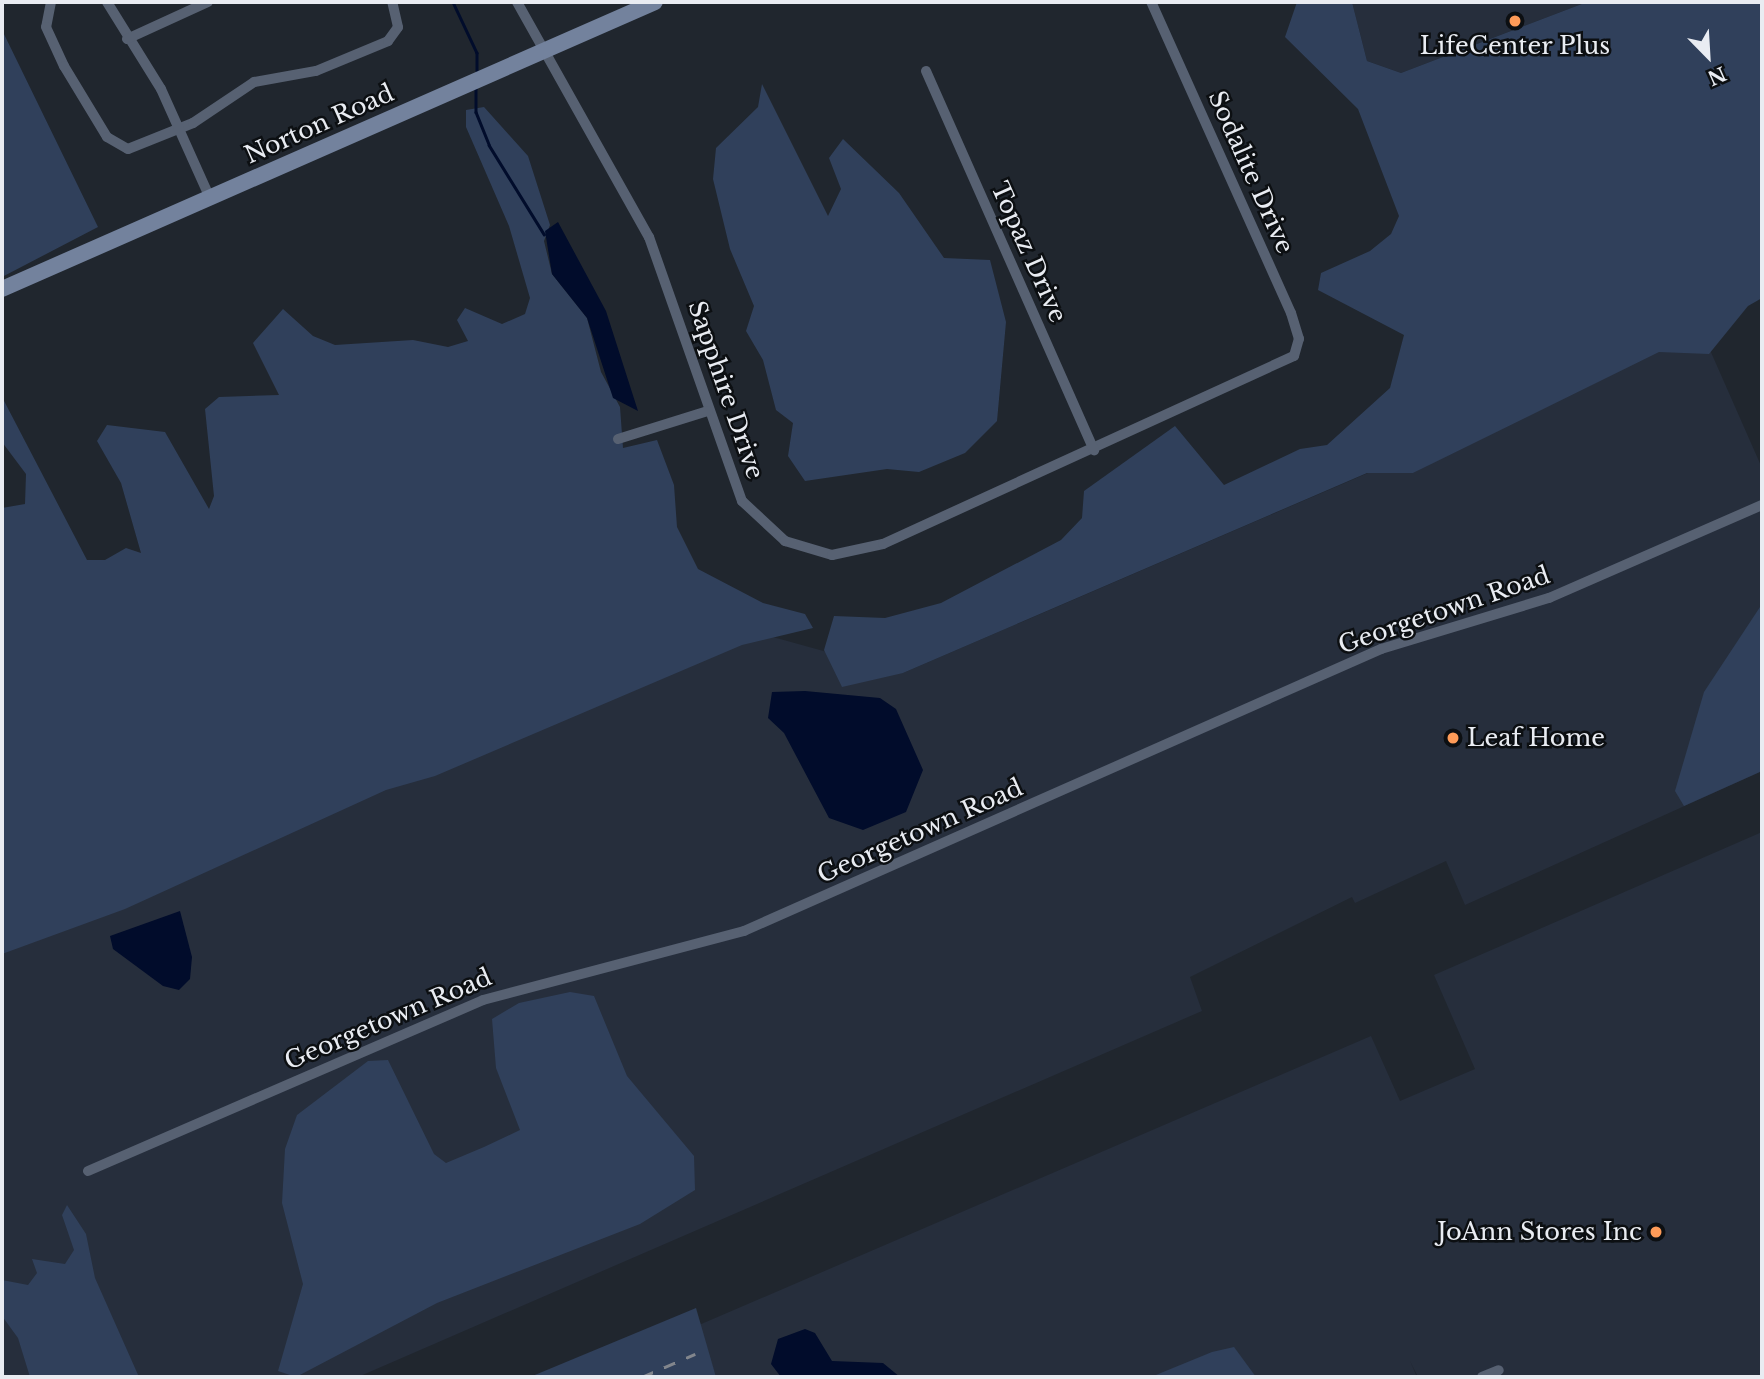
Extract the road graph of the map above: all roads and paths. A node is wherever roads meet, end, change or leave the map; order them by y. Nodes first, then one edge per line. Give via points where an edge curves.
1 (51, 2) edge
2 (107, 2) edge
3 (208, 2) edge
4 (392, 2) edge
5 (517, 2) edge
6 (655, 2) edge
7 (1152, 2) edge
8 (127, 39) junction
9 (547, 49) junction
10 (926, 71) dead end
11 (180, 129) junction
12 (210, 198) junction
13 (2, 289) edge
14 (1291, 360) joint
15 (708, 411) junction
16 (618, 439) dead end
17 (1094, 450) junction
18 (1762, 505) edge
19 (88, 1171) dead end
20 (1499, 1370) dead end
21 (1482, 1377) edge

1 - 11 street via 44,21 56,51 107,137 122,148
2 - 8 street
3 - 8 street
4 - 11 street via 398,27 382,44 316,71 254,82
5 - 9 street, Sapphire Drive
6 - 9 street, Norton Road
7 - 14 street, Sodalite Drive via 1291,313 1299,339
8 - 11 street
9 - 12 street, Norton Road
9 - 15 street, Sapphire Drive via 652,244
10 - 17 street, Topaz Drive
11 - 12 street
12 - 13 street, Norton Road
14 - 17 street, Sapphire Drive
15 - 16 street
15 - 17 street, Sapphire Drive via 748,510 785,541 832,555 883,544
18 - 19 street, Georgetown Road via 1549,598 1381,649 744,931 483,1000
20 - 21 street

